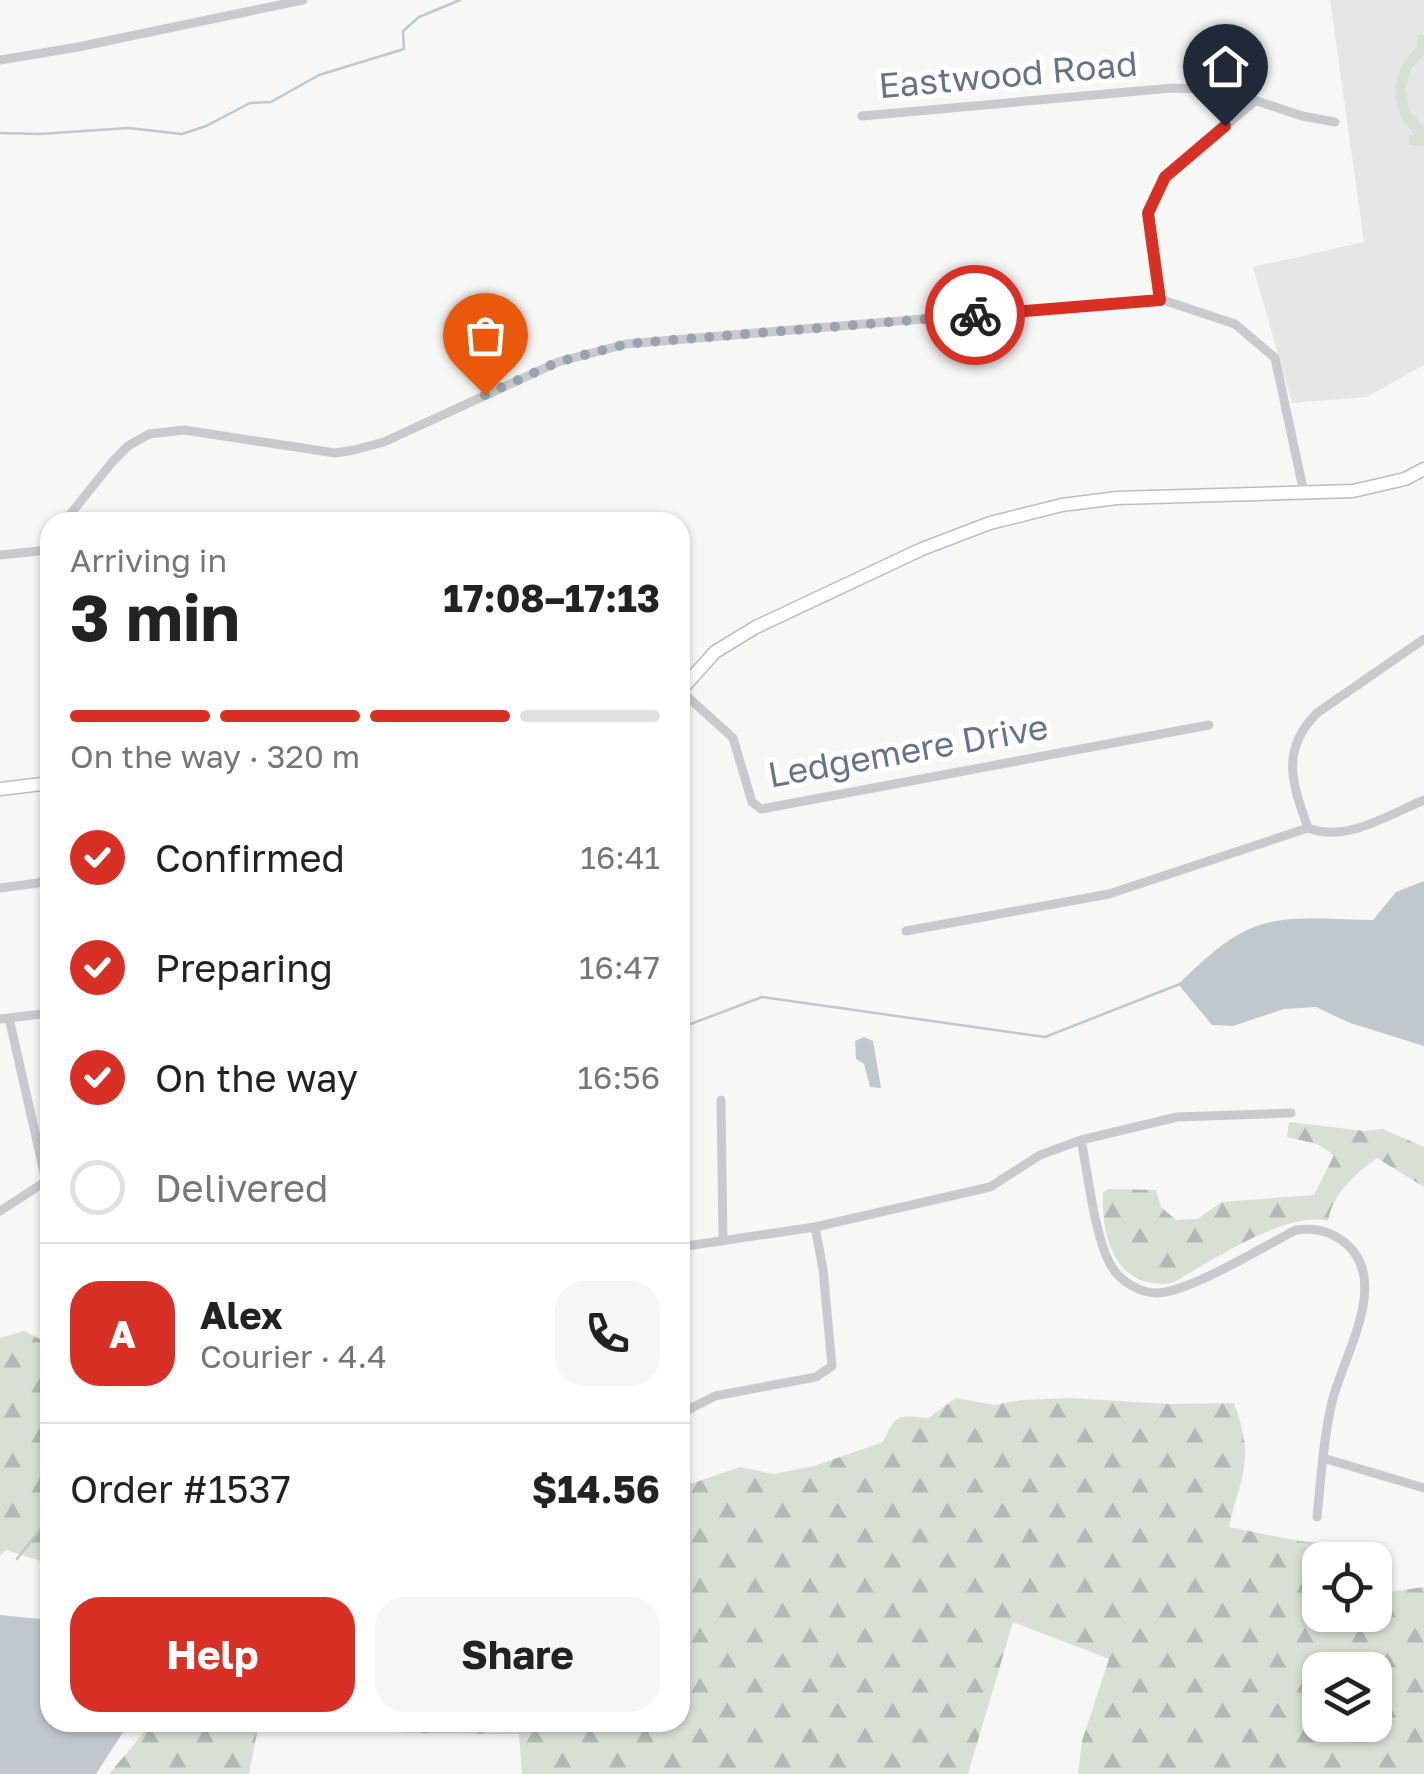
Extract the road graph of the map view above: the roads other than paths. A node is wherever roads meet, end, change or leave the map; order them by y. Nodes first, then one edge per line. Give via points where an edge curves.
1 (304, 0) edge
2 (0, 60) edge
3 (1255, 101) junction
4 (862, 116) dead end
5 (1335, 122) dead end
6 (1160, 300) junction
7 (1424, 470) edge
8 (1304, 493) junction
9 (72, 512) edge
10 (40, 550) edge
11 (0, 555) edge
12 (1424, 639) edge
13 (690, 680) edge
14 (690, 700) edge
15 (1210, 725) dead end
16 (40, 784) edge
17 (0, 789) edge
18 (1424, 800) edge
19 (1308, 828) junction
20 (40, 882) edge
21 (0, 888) edge
22 (906, 931) dead end
23 (40, 1014) edge
24 (4, 1019) edge
25 (721, 1100) dead end
26 (1291, 1113) dead end
27 (1082, 1140) junction
28 (40, 1151) edge
29 (40, 1185) edge
30 (0, 1211) edge
31 (815, 1227) junction
32 (723, 1241) junction
33 (690, 1246) edge
34 (690, 1409) edge
35 (1323, 1458) junction
36 (1424, 1488) edge
37 (1317, 1517) dead end

1 - 2 street
3 - 4 street, Eastwood Road via 1224,90 1172,88
3 - 5 street, Eastwood Road
3 - 6 street via 1165,177 1148,213
6 - 8 street via 1235,324 1275,358
6 - 9 street via 626,344 558,362 384,442 335,453 162,430 128,446
7 - 8 main road via 1379,487
8 - 13 main road via 1117,498 990,522 756,627 716,652
10 - 11 street
12 - 19 street via 1305,725 1292,768
14 - 15 street, Ledgemere Drive via 733,738 752,802 761,809
16 - 17 main road
18 - 19 street via 1344,833
19 - 22 street via 1109,894
20 - 21 street
23 - 24 street
24 - 28 street
25 - 32 street
26 - 27 street via 1177,1117
27 - 31 street via 1040,1155 990,1187
27 - 35 street via 1110,1266 1139,1289 1156,1293 1190,1285 1308,1228 1330,1234 1358,1256 1366,1290 1332,1399
29 - 30 street
31 - 32 street
31 - 34 street via 832,1366 816,1377 715,1396
32 - 33 street
35 - 36 street
35 - 37 street

